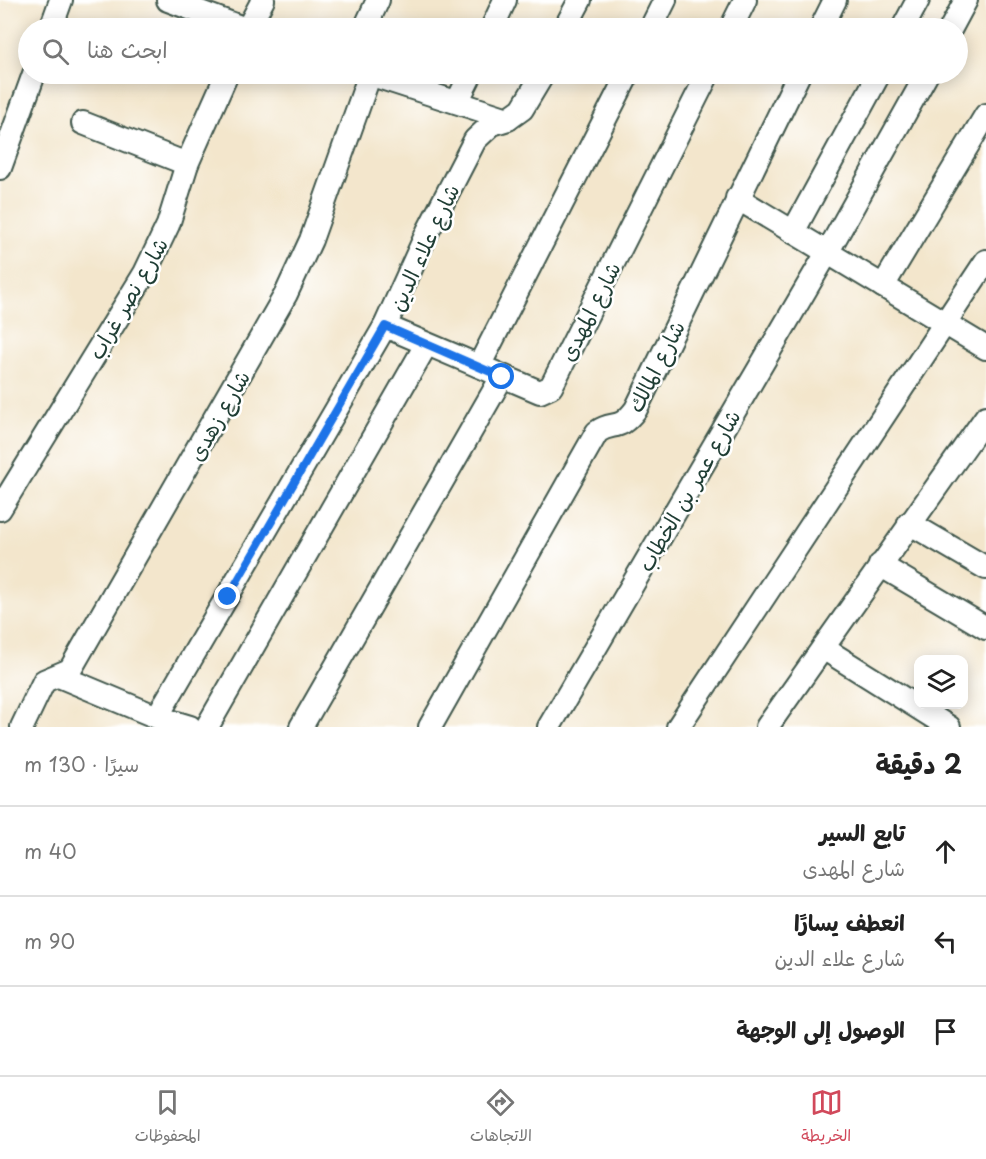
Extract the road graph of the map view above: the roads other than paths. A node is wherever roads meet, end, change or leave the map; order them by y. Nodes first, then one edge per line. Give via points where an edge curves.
1 (61, 0) edge
2 (168, 0) edge
3 (263, 0) edge
4 (378, 0) edge
5 (506, 0) edge
6 (580, 0) edge
7 (665, 0) edge
8 (745, 0) edge
9 (835, 0) edge
10 (918, 0) edge
11 (966, 0) edge
12 (55, 18) edge
13 (218, 18) edge
14 (252, 18) edge
15 (370, 18) edge
16 (497, 18) edge
17 (570, 18) edge
18 (656, 18) edge
19 (735, 18) edge
20 (826, 18) edge
21 (908, 18) edge
22 (956, 18) edge
23 (30, 84) edge
24 (221, 84) edge
25 (366, 84) edge
26 (400, 84) edge
27 (466, 84) edge
28 (537, 84) edge
29 (623, 84) edge
30 (703, 84) edge
31 (794, 84) edge
32 (874, 84) edge
33 (921, 84) edge
34 (457, 102) junction
35 (986, 115) edge
36 (500, 121) junction
37 (83, 123) dead end
38 (187, 164) junction
39 (0, 168) edge
40 (737, 198) junction
41 (793, 232) junction
42 (827, 253) junction
43 (986, 261) edge
44 (883, 286) junction
45 (943, 323) junction
46 (385, 326) junction
47 (426, 345) junction
48 (986, 348) edge
49 (479, 366) junction
50 (502, 377) junction
51 (986, 417) edge
52 (0, 509) edge
53 (909, 523) junction
54 (880, 565) junction
55 (986, 568) edge
56 (986, 628) edge
57 (823, 648) junction
58 (58, 676) junction
59 (157, 717) junction
60 (22, 727) edge
61 (190, 727) edge
62 (207, 727) edge
63 (301, 727) edge
64 (430, 727) edge
65 (549, 727) edge
66 (678, 727) edge
67 (767, 727) edge
68 (949, 727) edge

1 - 12 street
2 - 13 street
3 - 14 street
4 - 15 street
5 - 16 street
6 - 17 street
7 - 18 street
8 - 19 street
9 - 20 street
10 - 21 street
11 - 22 street
23 - 39 street
24 - 38 street, شارع نصر غراب
25 - 58 street, شارع زهدى via 311,240 286,294 76,660 70,670
26 - 34 street
27 - 34 street
28 - 36 street, شارع علاء الدين via 522,109
29 - 49 street
30 - 50 street, شارع المهدى via 551,387 540,392
31 - 40 street, شارع المالك
32 - 41 street
33 - 42 street, شارع عمر بن الخطاب
34 - 36 street
35 - 44 street
36 - 46 street, شارع علاء الدين via 475,140
37 - 38 street
38 - 52 street, شارع نصر غراب via 168,225 145,273
40 - 41 street
40 - 64 street, شارع المالك via 636,409 618,426 597,432
41 - 42 street
42 - 44 street
42 - 65 street, شارع عمر بن الخطاب
43 - 45 street
44 - 45 street
45 - 48 street
45 - 66 street
46 - 47 street, شارع المهدى
46 - 59 street, شارع علاء الدين
47 - 49 street, شارع المهدى
47 - 62 street
49 - 50 street, شارع المهدى
50 - 63 street
51 - 53 street
53 - 54 street
53 - 55 street
54 - 56 street
54 - 57 street
57 - 67 street
57 - 68 street
58 - 59 street
58 - 60 street, شارع زهدى via 44,681
59 - 61 street

